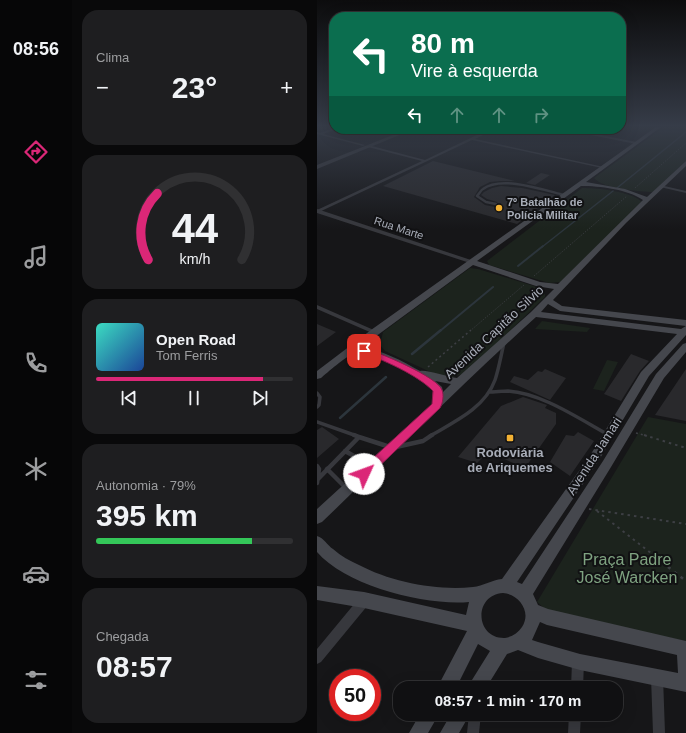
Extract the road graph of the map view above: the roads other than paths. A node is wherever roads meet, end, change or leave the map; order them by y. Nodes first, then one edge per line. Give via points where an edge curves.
1 (331, 161) edge
2 (423, 161) edge
3 (575, 161) edge
4 (610, 161) edge
5 (685, 166) edge
6 (317, 167) edge
7 (602, 167) junction
8 (587, 178) junction
9 (579, 184) junction
10 (661, 186) junction
11 (686, 192) edge
12 (631, 193) junction
13 (564, 195) junction
14 (650, 197) junction
15 (497, 204) dead end
16 (318, 212) edge
17 (472, 262) junction
18 (560, 287) junction
19 (547, 300) junction
20 (317, 307) edge
21 (534, 314) junction
22 (620, 320) junction
23 (685, 329) edge
24 (371, 335) junction
25 (504, 341) junction
26 (686, 346) edge
27 (350, 351) junction
28 (646, 373) junction
29 (317, 376) edge
30 (659, 378) junction
31 (459, 382) junction
32 (489, 392) junction
33 (317, 393) edge
34 (437, 405) junction
35 (317, 407) edge
36 (317, 422) edge
37 (609, 435) junction
38 (359, 437) junction
39 (391, 448) junction
40 (345, 451) junction
41 (317, 466) edge
42 (372, 466) junction
43 (327, 470) junction
44 (318, 481) edge
45 (348, 489) junction
46 (317, 518) edge
47 (319, 551) edge
48 (506, 586) junction
49 (317, 593) edge
50 (483, 593) junction
51 (524, 595) junction
52 (364, 600) junction
53 (532, 610) junction
54 (475, 627) junction
55 (518, 642) junction
56 (502, 646) junction
57 (686, 649) edge
58 (317, 658) edge
59 (578, 662) junction
60 (686, 672) edge
61 (657, 677) junction
62 (449, 681) edge
63 (481, 681) edge
64 (577, 681) edge
65 (686, 684) edge
66 (426, 721) edge
67 (457, 721) edge
68 (474, 721) edge
69 (575, 721) edge
70 (419, 733) edge
71 (449, 733) edge
72 (473, 733) edge
73 (574, 733) edge
74 (659, 733) edge

1 - 6 street
2 - 16 street
3 - 7 street
4 - 7 main road
5 - 10 main road, Avenida Capitão Silvio
7 - 8 main road
8 - 9 main road
8 - 12 main road via 593,183
9 - 12 main road
9 - 13 main road
10 - 11 street
10 - 14 main road, Avenida Capitão Silvio
12 - 14 main road
12 - 14 main road
13 - 15 lane via 511,184 490,185 479,192 477,196 480,199
13 - 17 main road
14 - 18 main road, Avenida Capitão Silvio
16 - 17 street, Rua Marte
17 - 18 main road via 547,286
17 - 24 main road
18 - 19 main road, Avenida Capitão Silvio
19 - 21 main road, Avenida Capitão Silvio
19 - 22 main road via 560,308
20 - 24 street
21 - 22 main road
21 - 25 main road, Avenida Capitão Silvio
22 - 23 main road
23 - 28 main road, Avenida Jamari
24 - 27 main road
24 - 31 main road via 374,348 422,372 443,380
25 - 31 main road, Avenida Capitão Silvio
25 - 32 lane via 495,380
26 - 30 main road, Avenida Jamari
27 - 29 main road
27 - 34 main road via 376,354 429,381 438,390
28 - 30 main road
28 - 37 main road, Avenida Jamari
30 - 51 main road, Avenida Jamari
31 - 34 main road, Avenida Capitão Silvio
32 - 37 lane via 520,393 561,409
32 - 39 lane via 474,409 423,441
33 - 35 lane via 320,397
34 - 39 main road, Avenida Capitão Silvio
36 - 38 lane
37 - 48 main road, Avenida Jamari
38 - 39 lane
38 - 40 lane
39 - 42 main road, Avenida Capitão Silvio
40 - 42 lane
40 - 43 lane
41 - 44 lane
42 - 45 main road, Avenida Capitão Silvio
43 - 44 lane
43 - 45 lane
45 - 46 main road, Avenida Capitão Silvio
47 - 50 main road via 356,572 383,582 443,595
48 - 50 main road via 498,586
48 - 51 main road via 519,590
49 - 52 main road
50 - 54 main road via 475,607
51 - 53 main road
52 - 54 main road
52 - 58 street
53 - 55 main road via 530,628
53 - 57 main road via 547,617
54 - 56 main road via 491,644
54 - 62 main road
55 - 56 main road
55 - 59 main road
56 - 63 main road
57 - 60 main road
59 - 61 main road
59 - 64 street
61 - 65 main road
61 - 74 street
66 - 70 main road
67 - 71 main road
68 - 72 street
69 - 73 street

